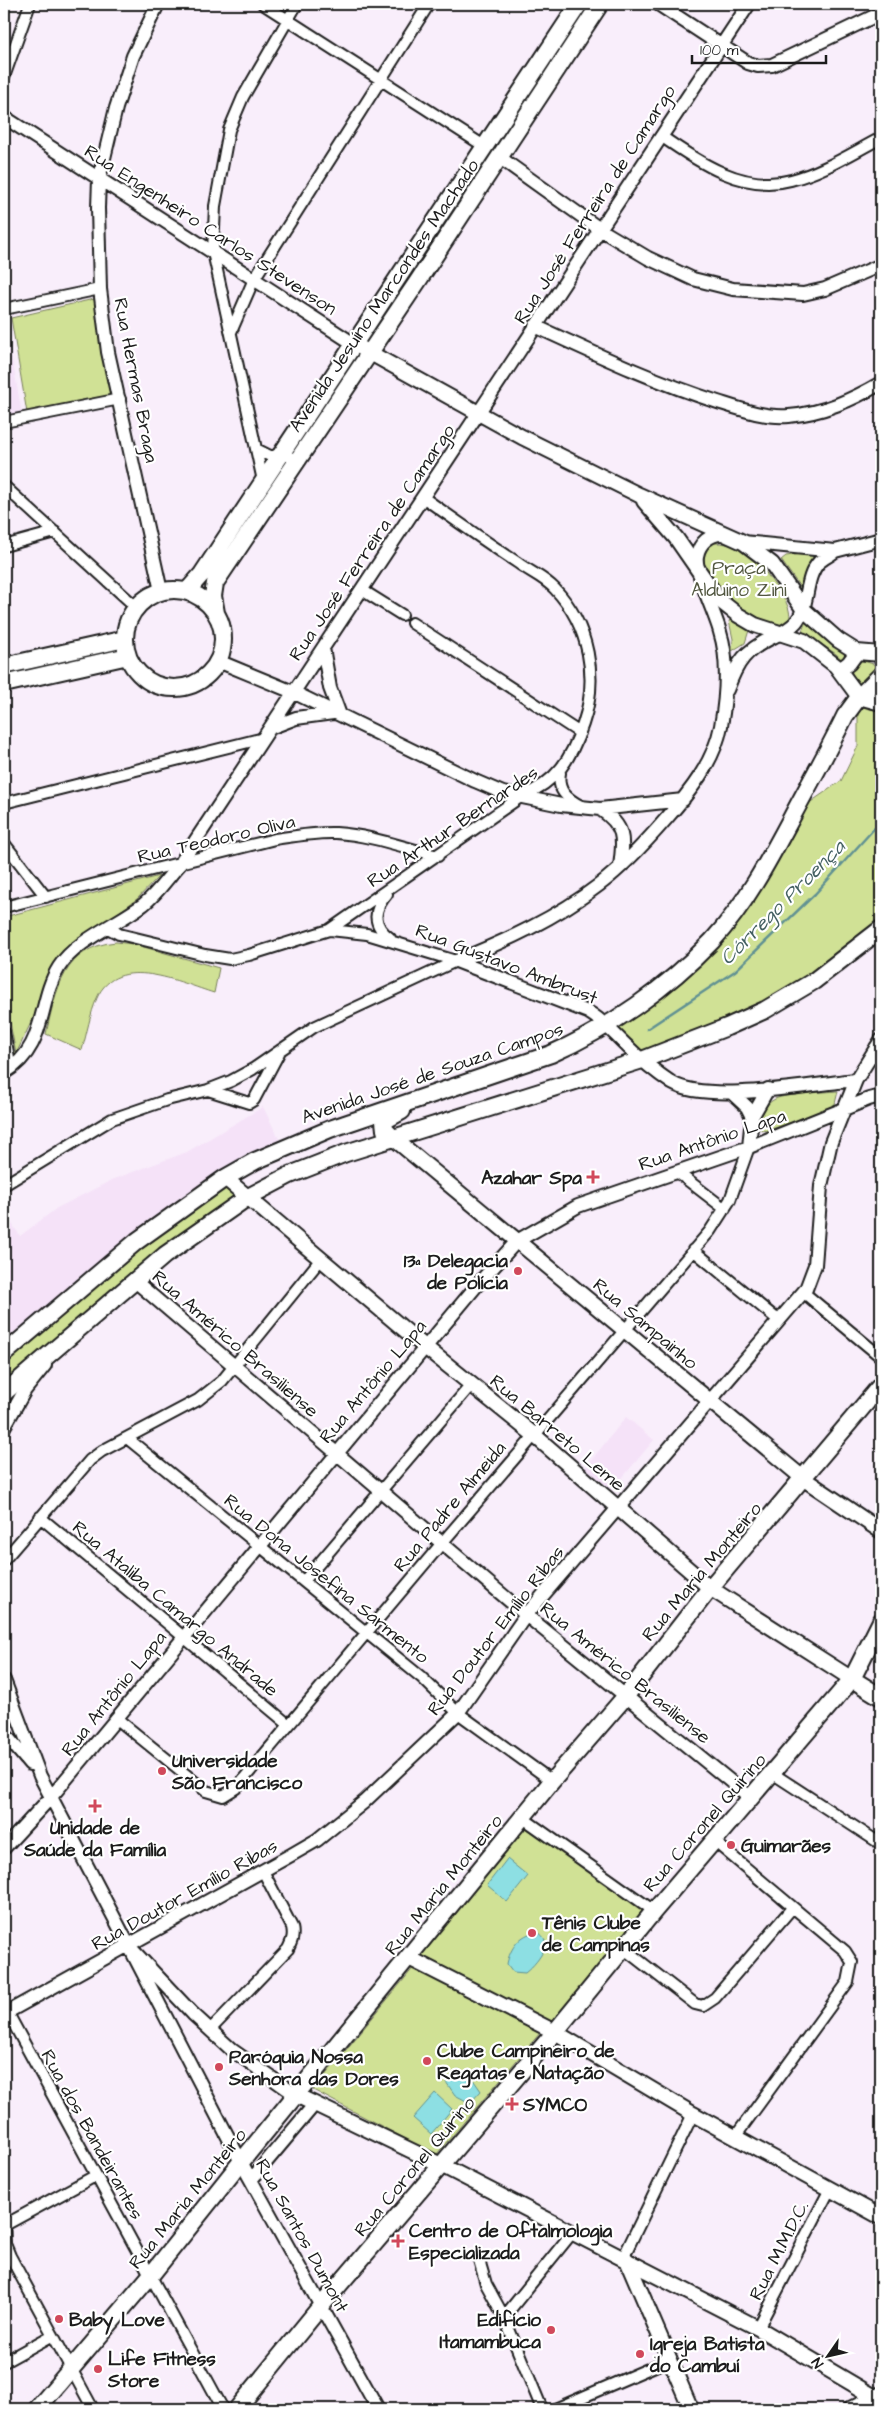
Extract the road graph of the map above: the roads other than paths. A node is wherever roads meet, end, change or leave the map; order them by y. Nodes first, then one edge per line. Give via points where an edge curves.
1 (30, 4) edge
2 (158, 4) edge
3 (263, 4) edge
4 (298, 4) edge
5 (429, 4) edge
6 (579, 4) edge
7 (600, 4) edge
8 (658, 4) edge
9 (749, 4) edge
10 (881, 13) edge
11 (287, 19) junction
12 (554, 41) junction
13 (722, 45) junction
14 (569, 50) junction
15 (4, 77) edge
16 (381, 79) junction
17 (527, 82) junction
18 (542, 91) junction
19 (4, 117) edge
20 (661, 136) junction
21 (881, 138) edge
22 (484, 146) junction
23 (499, 157) junction
24 (99, 179) junction
25 (601, 230) junction
26 (427, 236) junction
27 (442, 245) junction
28 (212, 252) junction
29 (881, 266) edge
30 (254, 279) junction
31 (100, 288) junction
32 (393, 288) junction
33 (407, 298) junction
34 (4, 309) edge
35 (536, 326) junction
36 (230, 332) junction
37 (361, 349) junction
38 (881, 383) edge
39 (120, 399) junction
40 (479, 414) junction
41 (4, 422) edge
42 (256, 449) junction
43 (289, 457) junction
44 (263, 481) junction
45 (4, 486) edge
46 (638, 495) junction
47 (424, 498) junction
48 (55, 532) junction
49 (722, 534) junction
50 (881, 539) edge
51 (743, 542) junction
52 (4, 546) edge
53 (835, 551) junction
54 (699, 572) junction
55 (362, 590) junction
56 (161, 591) junction
57 (187, 591) junction
58 (136, 607) junction
59 (804, 610) junction
60 (216, 613) junction
61 (402, 615) dead end
62 (412, 622) dead end
63 (780, 633) junction
64 (125, 639) junction
65 (323, 648) junction
66 (857, 652) junction
67 (881, 654) edge
68 (128, 656) junction
69 (218, 661) junction
70 (4, 666) edge
71 (840, 670) junction
72 (881, 674) edge
73 (4, 684) edge
74 (293, 692) junction
75 (725, 697) junction
76 (859, 697) junction
77 (881, 703) edge
78 (338, 714) junction
79 (267, 733) junction
80 (580, 734) junction
81 (560, 773) junction
82 (522, 796) junction
83 (683, 800) junction
84 (4, 802) edge
85 (582, 806) junction
86 (600, 809) junction
87 (4, 843) edge
88 (438, 856) junction
89 (180, 864) junction
90 (620, 866) junction
91 (392, 887) junction
92 (46, 897) junction
93 (4, 907) edge
94 (108, 928) junction
95 (881, 929) edge
96 (329, 930) junction
97 (395, 941) junction
98 (456, 961) junction
99 (607, 1026) junction
100 (4, 1032) edge
101 (880, 1044) edge
102 (281, 1050) junction
103 (642, 1060) junction
104 (8, 1071) edge
105 (856, 1080) junction
106 (452, 1087) junction
107 (768, 1089) junction
108 (208, 1090) junction
109 (732, 1093) junction
110 (881, 1096) edge
111 (844, 1110) junction
112 (752, 1117) junction
113 (392, 1137) junction
114 (750, 1147) junction
115 (676, 1172) junction
116 (224, 1178) junction
117 (4, 1185) edge
118 (248, 1197) junction
119 (725, 1209) junction
120 (517, 1240) junction
121 (693, 1250) junction
122 (321, 1259) junction
123 (135, 1281) junction
124 (803, 1292) junction
125 (778, 1320) junction
126 (625, 1329) junction
127 (60, 1345) junction
128 (425, 1347) junction
129 (4, 1354) edge
130 (881, 1357) edge
131 (236, 1366) junction
132 (471, 1385) junction
133 (881, 1385) edge
134 (4, 1393) edge
135 (711, 1401) junction
136 (4, 1427) edge
137 (534, 1435) junction
138 (127, 1438) junction
139 (336, 1453) junction
140 (804, 1479) junction
141 (381, 1491) junction
142 (617, 1508) junction
143 (40, 1517) junction
144 (881, 1531) edge
145 (442, 1543) junction
146 (259, 1545) junction
147 (4, 1559) edge
148 (304, 1581) junction
149 (710, 1588) junction
150 (526, 1615) junction
151 (881, 1621) edge
152 (367, 1634) junction
153 (183, 1636) junction
154 (852, 1679) junction
155 (5, 1685) edge
156 (625, 1697) junction
157 (881, 1697) edge
158 (4, 1706) edge
159 (458, 1713) junction
160 (116, 1718) junction
161 (289, 1725) junction
162 (4, 1733) edge
163 (772, 1773) junction
164 (40, 1776) junction
165 (552, 1782) junction
166 (52, 1796) junction
167 (751, 1798) junction
168 (523, 1818) junction
169 (714, 1841) junction
170 (881, 1844) edge
171 (4, 1848) edge
172 (263, 1871) junction
173 (792, 1908) junction
174 (654, 1911) junction
175 (129, 1946) junction
176 (623, 1948) junction
177 (410, 1958) junction
178 (185, 2006) junction
179 (5, 2011) edge
180 (167, 2020) junction
181 (210, 2030) junction
182 (555, 2032) junction
183 (296, 2095) junction
184 (314, 2105) junction
185 (694, 2114) junction
186 (735, 2137) junction
187 (241, 2162) junction
188 (441, 2165) junction
189 (95, 2176) junction
190 (251, 2180) junction
191 (830, 2189) junction
192 (881, 2217) edge
193 (5, 2223) edge
194 (572, 2234) junction
195 (7, 2258) edge
196 (625, 2259) junction
197 (479, 2260) dead end
198 (151, 2275) junction
199 (321, 2306) junction
200 (504, 2316) junction
201 (758, 2328) junction
202 (53, 2335) junction
203 (669, 2360) junction
204 (4, 2362) edge
205 (71, 2368) junction
206 (879, 2400) edge
207 (37, 2409) edge
208 (93, 2409) edge
209 (223, 2409) edge
210 (237, 2409) edge
211 (378, 2409) edge
212 (542, 2409) edge
213 (555, 2409) edge
214 (691, 2409) edge
215 (850, 2409) edge

1 - 15 street
2 - 24 street, Rua Hermas Braga via 132,56
3 - 11 street
4 - 11 street
5 - 16 street
6 - 12 main road, Avenida Jesuíno Marcondes Machado
7 - 14 main road, Avenida Jesuíno Marcondes Machado
8 - 13 street
9 - 13 street, Rua José Ferreira de Camargo
10 - 13 street via 772,65 748,63
11 - 16 street
11 - 28 street via 243,97 230,130 214,206
12 - 14 main road
12 - 17 main road, Avenida Jesuíno Marcondes Machado
13 - 20 street, Rua José Ferreira de Camargo
14 - 18 main road, Avenida Jesuíno Marcondes Machado
16 - 22 street
16 - 30 street
17 - 18 main road
17 - 22 main road, Avenida Jesuíno Marcondes Machado
18 - 23 main road, Avenida Jesuíno Marcondes Machado
19 - 24 street, Rua Engenheiro Carlos Stevenson
20 - 21 street via 712,169 763,183 790,181
20 - 25 street, Rua José Ferreira de Camargo
22 - 26 main road, Avenida Jesuíno Marcondes Machado
23 - 25 street
23 - 27 main road, Avenida Jesuíno Marcondes Machado
24 - 28 street, Rua Engenheiro Carlos Stevenson
24 - 31 street, Rua Hermas Braga
25 - 29 street via 648,258 693,279 733,289 803,294 826,289
25 - 35 street, Rua José Ferreira de Camargo
26 - 27 main road
26 - 32 main road, Avenida Jesuíno Marcondes Machado
27 - 33 main road, Avenida Jesuíno Marcondes Machado
28 - 30 street, Rua Engenheiro Carlos Stevenson
28 - 36 street
30 - 36 street
30 - 37 street, Rua Engenheiro Carlos Stevenson
31 - 34 street
31 - 39 street, Rua Hermas Braga via 108,352
32 - 33 main road
32 - 37 main road, Avenida Jesuíno Marcondes Machado
33 - 37 main road, Avenida Jesuíno Marcondes Machado
35 - 38 street via 673,388 766,415 816,412 852,400
35 - 40 street, Rua José Ferreira de Camargo
36 - 42 street
37 - 40 main road, Rua Engenheiro Carlos Stevenson
37 - 43 main road, Avenida Jesuíno Marcondes Machado
39 - 41 street
39 - 56 street, Rua Hermas Braga
40 - 46 main road, Rua Engenheiro Carlos Stevenson
40 - 47 street, Rua José Ferreira de Camargo
42 - 43 street via 272,458
42 - 44 street
43 - 44 main road, Avenida Jesuíno Marcondes Machado
43 - 60 main road, Avenida Jesuíno Marcondes Machado via 215,584
44 - 57 main road, Avenida Jesuíno Marcondes Machado via 202,574
45 - 48 street
46 - 49 main road, Rua Engenheiro Carlos Stevenson
46 - 54 main road, Rua Engenheiro Carlos Stevenson via 676,538
47 - 55 street, Rua José Ferreira de Camargo
47 - 80 street, Rua Arthur Bernardes via 539,575 568,605 587,646 592,687
48 - 52 street
48 - 58 street
49 - 51 main road, Rua Engenheiro Carlos Stevenson
49 - 54 street via 713,534 702,545 696,557
50 - 53 street
51 - 53 street
51 - 59 main road, Rua Engenheiro Carlos Stevenson via 772,564
53 - 59 street via 819,563 812,575
54 - 63 main road, Rua Engenheiro Carlos Stevenson via 728,608 755,624
54 - 75 street via 721,634
55 - 61 street
55 - 65 street, Rua José Ferreira de Camargo
56 - 57 main road
56 - 58 main road
57 - 60 main road via 198,596
58 - 64 main road via 128,622
59 - 63 street via 792,627
59 - 66 main road
60 - 69 main road via 223,645
62 - 80 street
63 - 71 main road via 804,641
63 - 75 street via 746,652
64 - 68 main road
64 - 70 main road
65 - 74 street, Rua José Ferreira de Camargo
65 - 78 street
66 - 67 main road
66 - 71 main road
68 - 69 main road via 136,670 149,681 164,687 180,688 209,674
68 - 73 main road
69 - 74 street
71 - 76 main road
72 - 76 main road, Avenida José de Souza Campos
74 - 78 street
74 - 79 street, Rua José Ferreira de Camargo
75 - 83 street via 715,747
76 - 77 main road
76 - 99 main road, Avenida José de Souza Campos via 845,716 758,878 735,912 686,965
78 - 79 street via 296,718
78 - 82 street via 475,781 503,793
79 - 84 street
79 - 89 street, Rua José Ferreira de Camargo
80 - 81 street, Rua Arthur Bernardes
81 - 82 street, Rua Arthur Bernardes via 547,784
81 - 85 street via 560,789 566,797
82 - 85 street via 560,805
82 - 88 street, Rua Arthur Bernardes
83 - 86 street
83 - 90 street
85 - 86 street
86 - 90 street via 613,818 623,836
87 - 92 street
88 - 89 street, Rua Teodoro Oliva via 336,833 275,839
88 - 91 street, Rua Arthur Bernardes
89 - 92 street, Rua Teodoro Oliva
89 - 94 street, Rua José Ferreira de Camargo via 146,902
90 - 98 street via 600,885 551,916 498,944
91 - 96 street, Rua Arthur Bernardes
91 - 97 street via 381,901 376,917 382,932
92 - 93 street, Rua Teodoro Oliva
94 - 96 street, Rua Arthur Bernardes via 119,934 230,959
94 - 104 street, Rua José Ferreira de Camargo via 74,950 59,966 52,979 40,1026 27,1052
95 - 103 main road via 814,981 765,1010
96 - 97 street, Rua Gustavo Ambrust
97 - 98 street, Rua Gustavo Ambrust
98 - 99 street, Rua Gustavo Ambrust via 588,1012
98 - 102 street via 314,1027
99 - 103 street, Rua Gustavo Ambrust
99 - 106 main road, Avenida José de Souza Campos via 551,1054
100 - 104 street
101 - 105 street, Rua Doutor Emílio Ribas
102 - 108 street via 254,1069
102 - 108 street via 254,1100 246,1104
103 - 109 street, Rua Gustavo Ambrust via 674,1084
103 - 113 main road
105 - 107 street, Rua Gustavo Ambrust
105 - 111 street, Rua Doutor Emílio Ribas
106 - 113 main road via 387,1118 384,1126
106 - 116 main road, Avenida José de Souza Campos via 295,1142
107 - 109 street, Rua Gustavo Ambrust
107 - 112 street
108 - 117 street via 112,1119
109 - 112 street via 747,1107
110 - 111 street, Rua Antônio Lapa
111 - 114 street, Rua Antônio Lapa
111 - 124 street, Rua Doutor Emílio Ribas via 825,1163 815,1265
112 - 114 street, Rua Padre Almeida
113 - 118 main road via 311,1166
113 - 120 main road, Rua Sampainho
114 - 115 street, Rua Antônio Lapa
114 - 119 street, Rua Padre Almeida
115 - 119 street
115 - 120 street, Rua Antônio Lapa via 578,1206
116 - 118 main road, Rua Barreto Leme
116 - 129 main road, Avenida José de Souza Campos via 137,1241
118 - 122 main road, Rua Barreto Leme
118 - 123 main road via 165,1255
119 - 121 street, Rua Padre Almeida
120 - 126 main road, Rua Sampainho
120 - 128 street, Rua Antônio Lapa
121 - 125 street
121 - 126 street, Rua Padre Almeida
122 - 128 main road, Rua Barreto Leme
122 - 131 street
123 - 127 main road
123 - 131 street, Rua Américo Brasiliense
124 - 125 street, Rua Doutor Emílio Ribas
124 - 130 street
125 - 135 street, Rua Doutor Emílio Ribas
126 - 135 main road, Rua Sampainho
126 - 137 street, Rua Padre Almeida
127 - 134 main road
127 - 136 street via 25,1390
128 - 132 main road, Rua Barreto Leme
128 - 139 street, Rua Antônio Lapa
131 - 138 street via 198,1400
131 - 139 street, Rua Américo Brasiliense
132 - 137 main road, Rua Barreto Leme
132 - 141 street
133 - 140 main road, Rua Maria Monteiro
135 - 140 main road, Rua Sampainho
135 - 142 street, Rua Doutor Emílio Ribas
137 - 142 main road, Rua Barreto Leme
137 - 145 street, Rua Padre Almeida
138 - 143 street via 90,1460
138 - 146 street, Rua Dona Josefina Sarmento
139 - 141 street, Rua Américo Brasiliense
139 - 146 street, Rua Antônio Lapa
140 - 144 main road, Rua Sampainho
140 - 149 main road, Rua Maria Monteiro
141 - 145 street, Rua Américo Brasiliense
141 - 148 street
142 - 149 main road, Rua Barreto Leme
142 - 150 street, Rua Doutor Emílio Ribas
143 - 147 street
143 - 153 street, Rua Ataliba Camargo Andrade
145 - 150 street, Rua Américo Brasiliense
145 - 152 street, Rua Padre Almeida
146 - 148 street, Rua Dona Josefina Sarmento
146 - 153 street, Rua Antônio Lapa
148 - 152 street, Rua Dona Josefina Sarmento
149 - 154 main road, Rua Barreto Leme
149 - 156 main road, Rua Maria Monteiro
150 - 156 street, Rua Américo Brasiliense
150 - 159 street, Rua Doutor Emílio Ribas
151 - 154 main road, Rua Coronel Quirino
152 - 159 street, Rua Dona Josefina Sarmento via 421,1677
152 - 161 street, Rua Padre Almeida
153 - 160 street, Rua Antônio Lapa
153 - 161 street, Rua Ataliba Camargo Andrade
154 - 157 main road, Rua Barreto Leme
154 - 163 main road, Rua Coronel Quirino
155 - 158 street
155 - 164 street
156 - 165 main road, Rua Maria Monteiro
156 - 167 street, Rua Américo Brasiliense
159 - 165 street, Rua Dona Josefina Sarmento
159 - 172 street, Rua Doutor Emílio Ribas via 353,1811 317,1840
160 - 161 street, Rua Padre Almeida via 206,1791 216,1795 229,1794 236,1788
160 - 166 street, Rua Antônio Lapa
162 - 164 street
163 - 167 main road, Rua Coronel Quirino
163 - 170 street
164 - 166 street, Rua Santos Dumont
165 - 168 main road, Rua Maria Monteiro
166 - 171 street, Rua Antônio Lapa
166 - 175 street, Rua Santos Dumont
167 - 169 main road, Rua Coronel Quirino
168 - 174 street
168 - 177 main road, Rua Maria Monteiro
169 - 173 street
169 - 174 main road, Rua Coronel Quirino
172 - 175 street, Rua Doutor Emílio Ribas
172 - 181 street via 292,1927 292,1942
173 - 176 street via 715,1998 703,2006 695,2004
173 - 186 street via 845,1951 852,1962 848,1982
174 - 176 main road, Rua Coronel Quirino
175 - 178 street
175 - 179 street, Rua Doutor Emílio Ribas
175 - 180 street, Rua Santos Dumont
176 - 182 main road, Rua Coronel Quirino
177 - 182 main road
177 - 183 main road, Rua Maria Monteiro
178 - 180 street via 173,2006
178 - 181 street
179 - 189 street, Rua dos Bandeirantes
180 - 187 street, Rua Santos Dumont
181 - 183 street via 232,2050
182 - 185 main road
182 - 188 main road, Rua Coronel Quirino
183 - 184 main road
183 - 187 main road, Rua Maria Monteiro
184 - 188 main road
184 - 190 street
185 - 186 main road
185 - 196 street
186 - 191 main road
187 - 190 street, Rua Santos Dumont
187 - 198 main road, Rua Maria Monteiro
188 - 194 main road
188 - 199 main road, Rua Coronel Quirino
189 - 193 street
189 - 198 street, Rua dos Bandeirantes
190 - 199 street, Rua Santos Dumont
191 - 192 main road
191 - 201 street, Rua M.M.D.C.
193 - 195 street
194 - 196 main road
194 - 200 street
195 - 202 street
196 - 201 main road
196 - 203 main road
197 - 200 street via 486,2284
198 - 205 main road, Rua Maria Monteiro
198 - 209 street, Rua dos Bandeirantes
199 - 210 main road, Rua Coronel Quirino
199 - 211 street, Rua Santos Dumont
200 - 212 street
201 - 206 main road
202 - 204 street
202 - 205 street
203 - 213 street
203 - 214 main road
205 - 207 main road, Rua Maria Monteiro
205 - 208 street
206 - 215 main road

